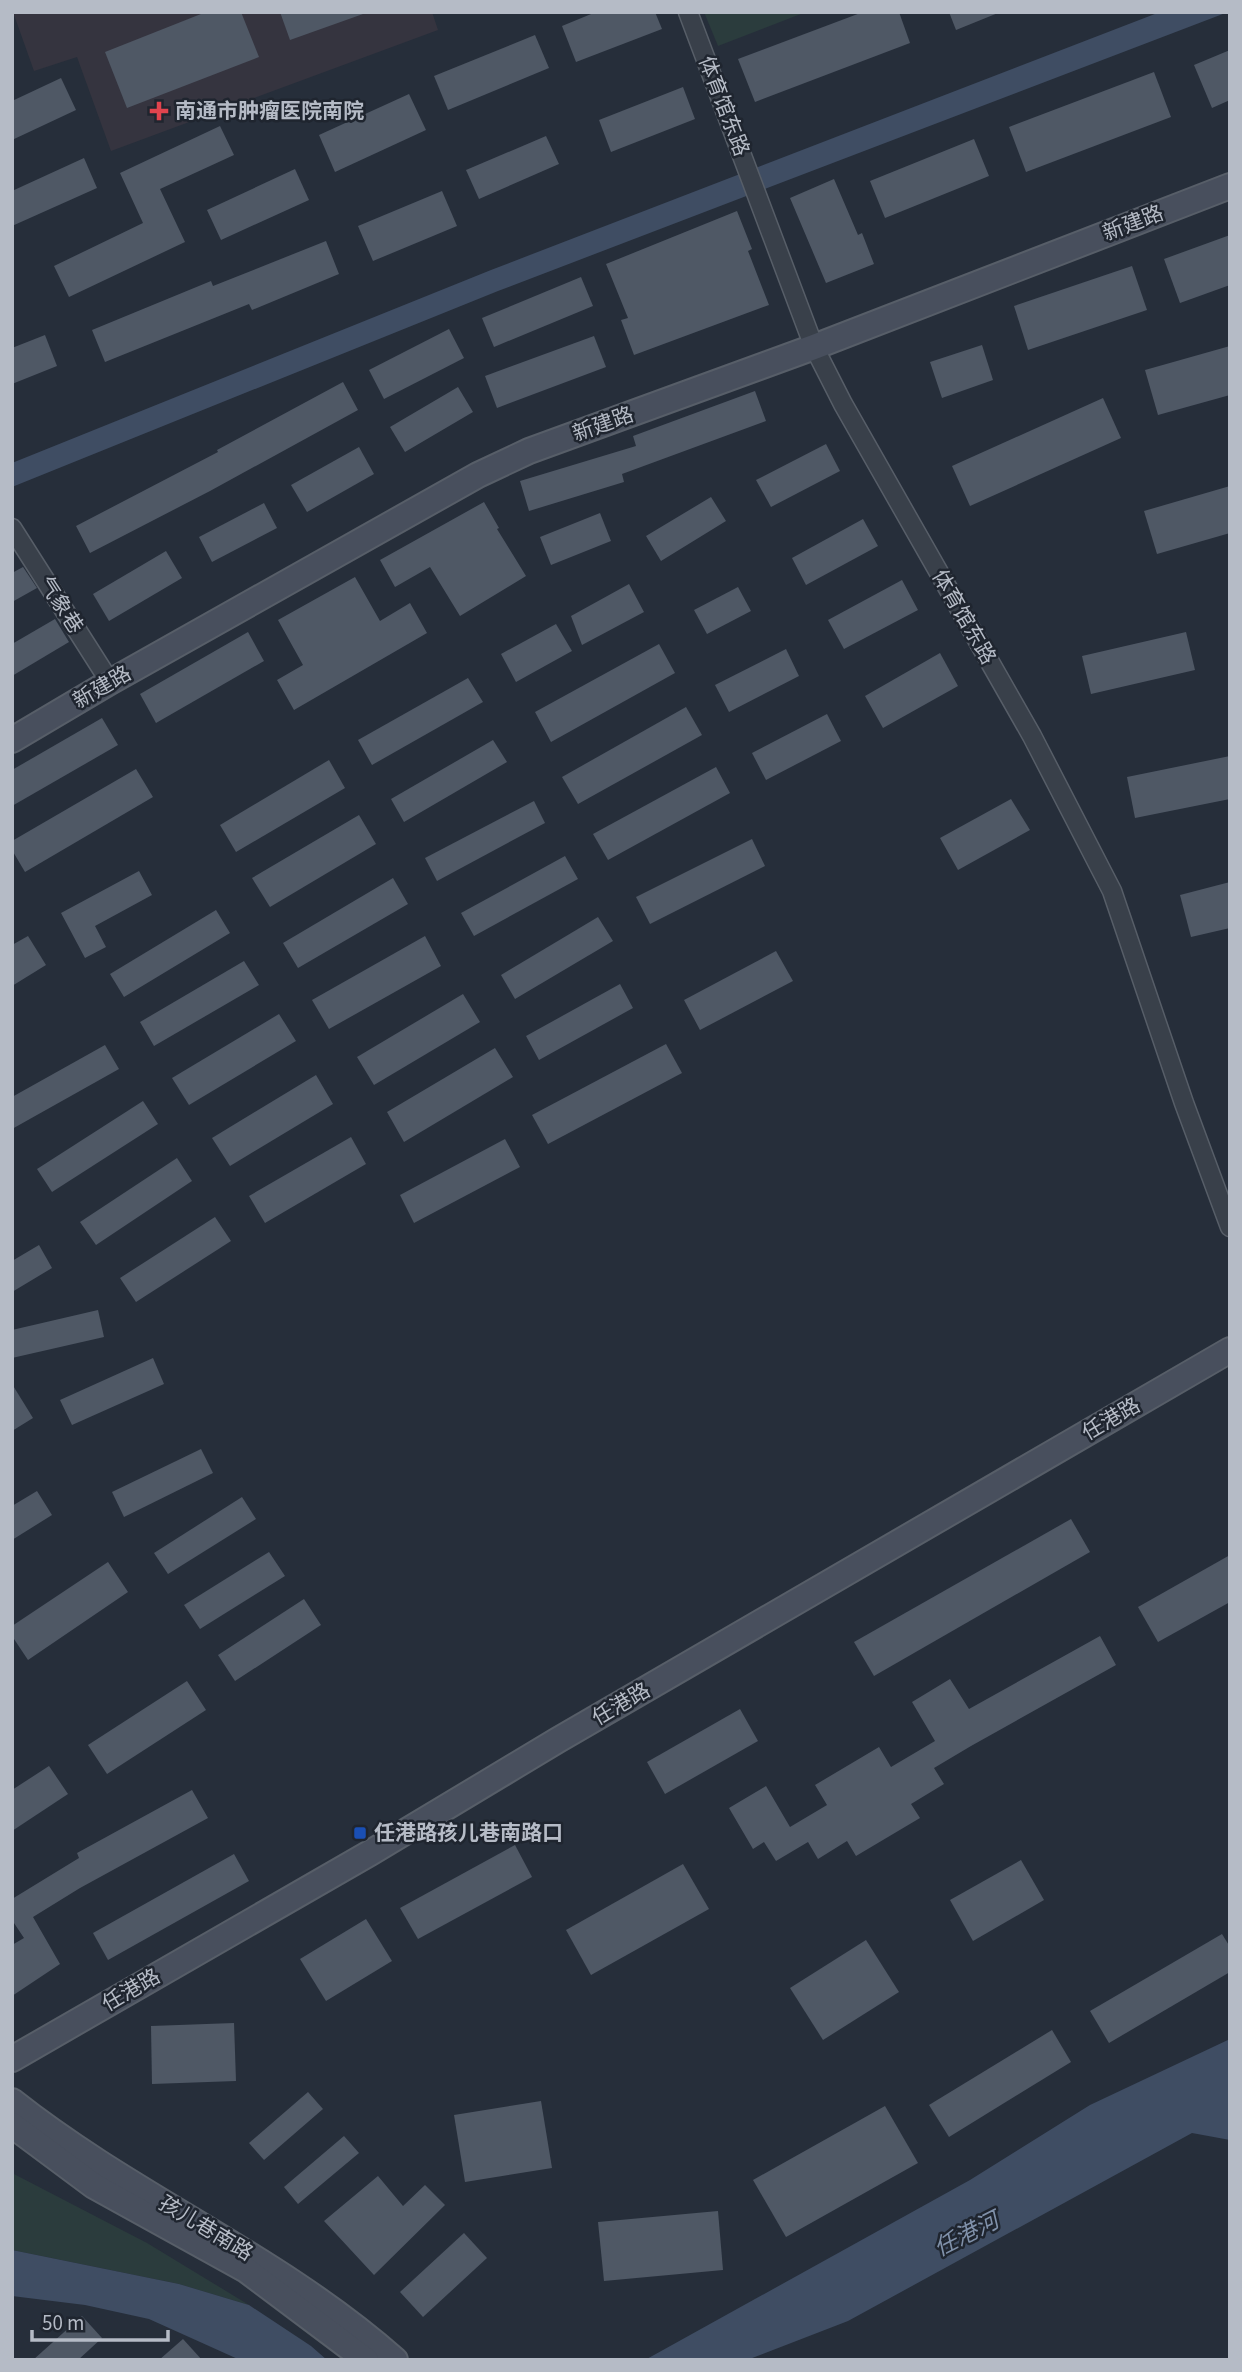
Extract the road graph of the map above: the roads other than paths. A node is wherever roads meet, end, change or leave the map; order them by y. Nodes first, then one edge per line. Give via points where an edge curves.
1 (688, 12) edge
2 (1230, 186) edge
3 (814, 347) junction
4 (12, 528) edge
5 (110, 682) junction
6 (12, 740) edge
7 (1230, 1227) edge
8 (1230, 1350) edge
9 (12, 2059) edge
10 (12, 2101) edge
11 (12, 2125) edge
12 (366, 2360) edge
13 (395, 2360) edge

1 - 3 street, 体育馆东路
2 - 3 street, 新建路
3 - 5 street, 新建路 via 528,452 478,475
3 - 7 street, 体育馆东路 via 1032,736 1112,891
4 - 5 street, 气象巷
5 - 6 street, 新建路
8 - 9 street, 任港路
10 - 13 street, 孩儿巷南路 via 110,2170 281,2274 357,2326
11 - 12 street, 孩儿巷南路 via 94,2186 246,2270

